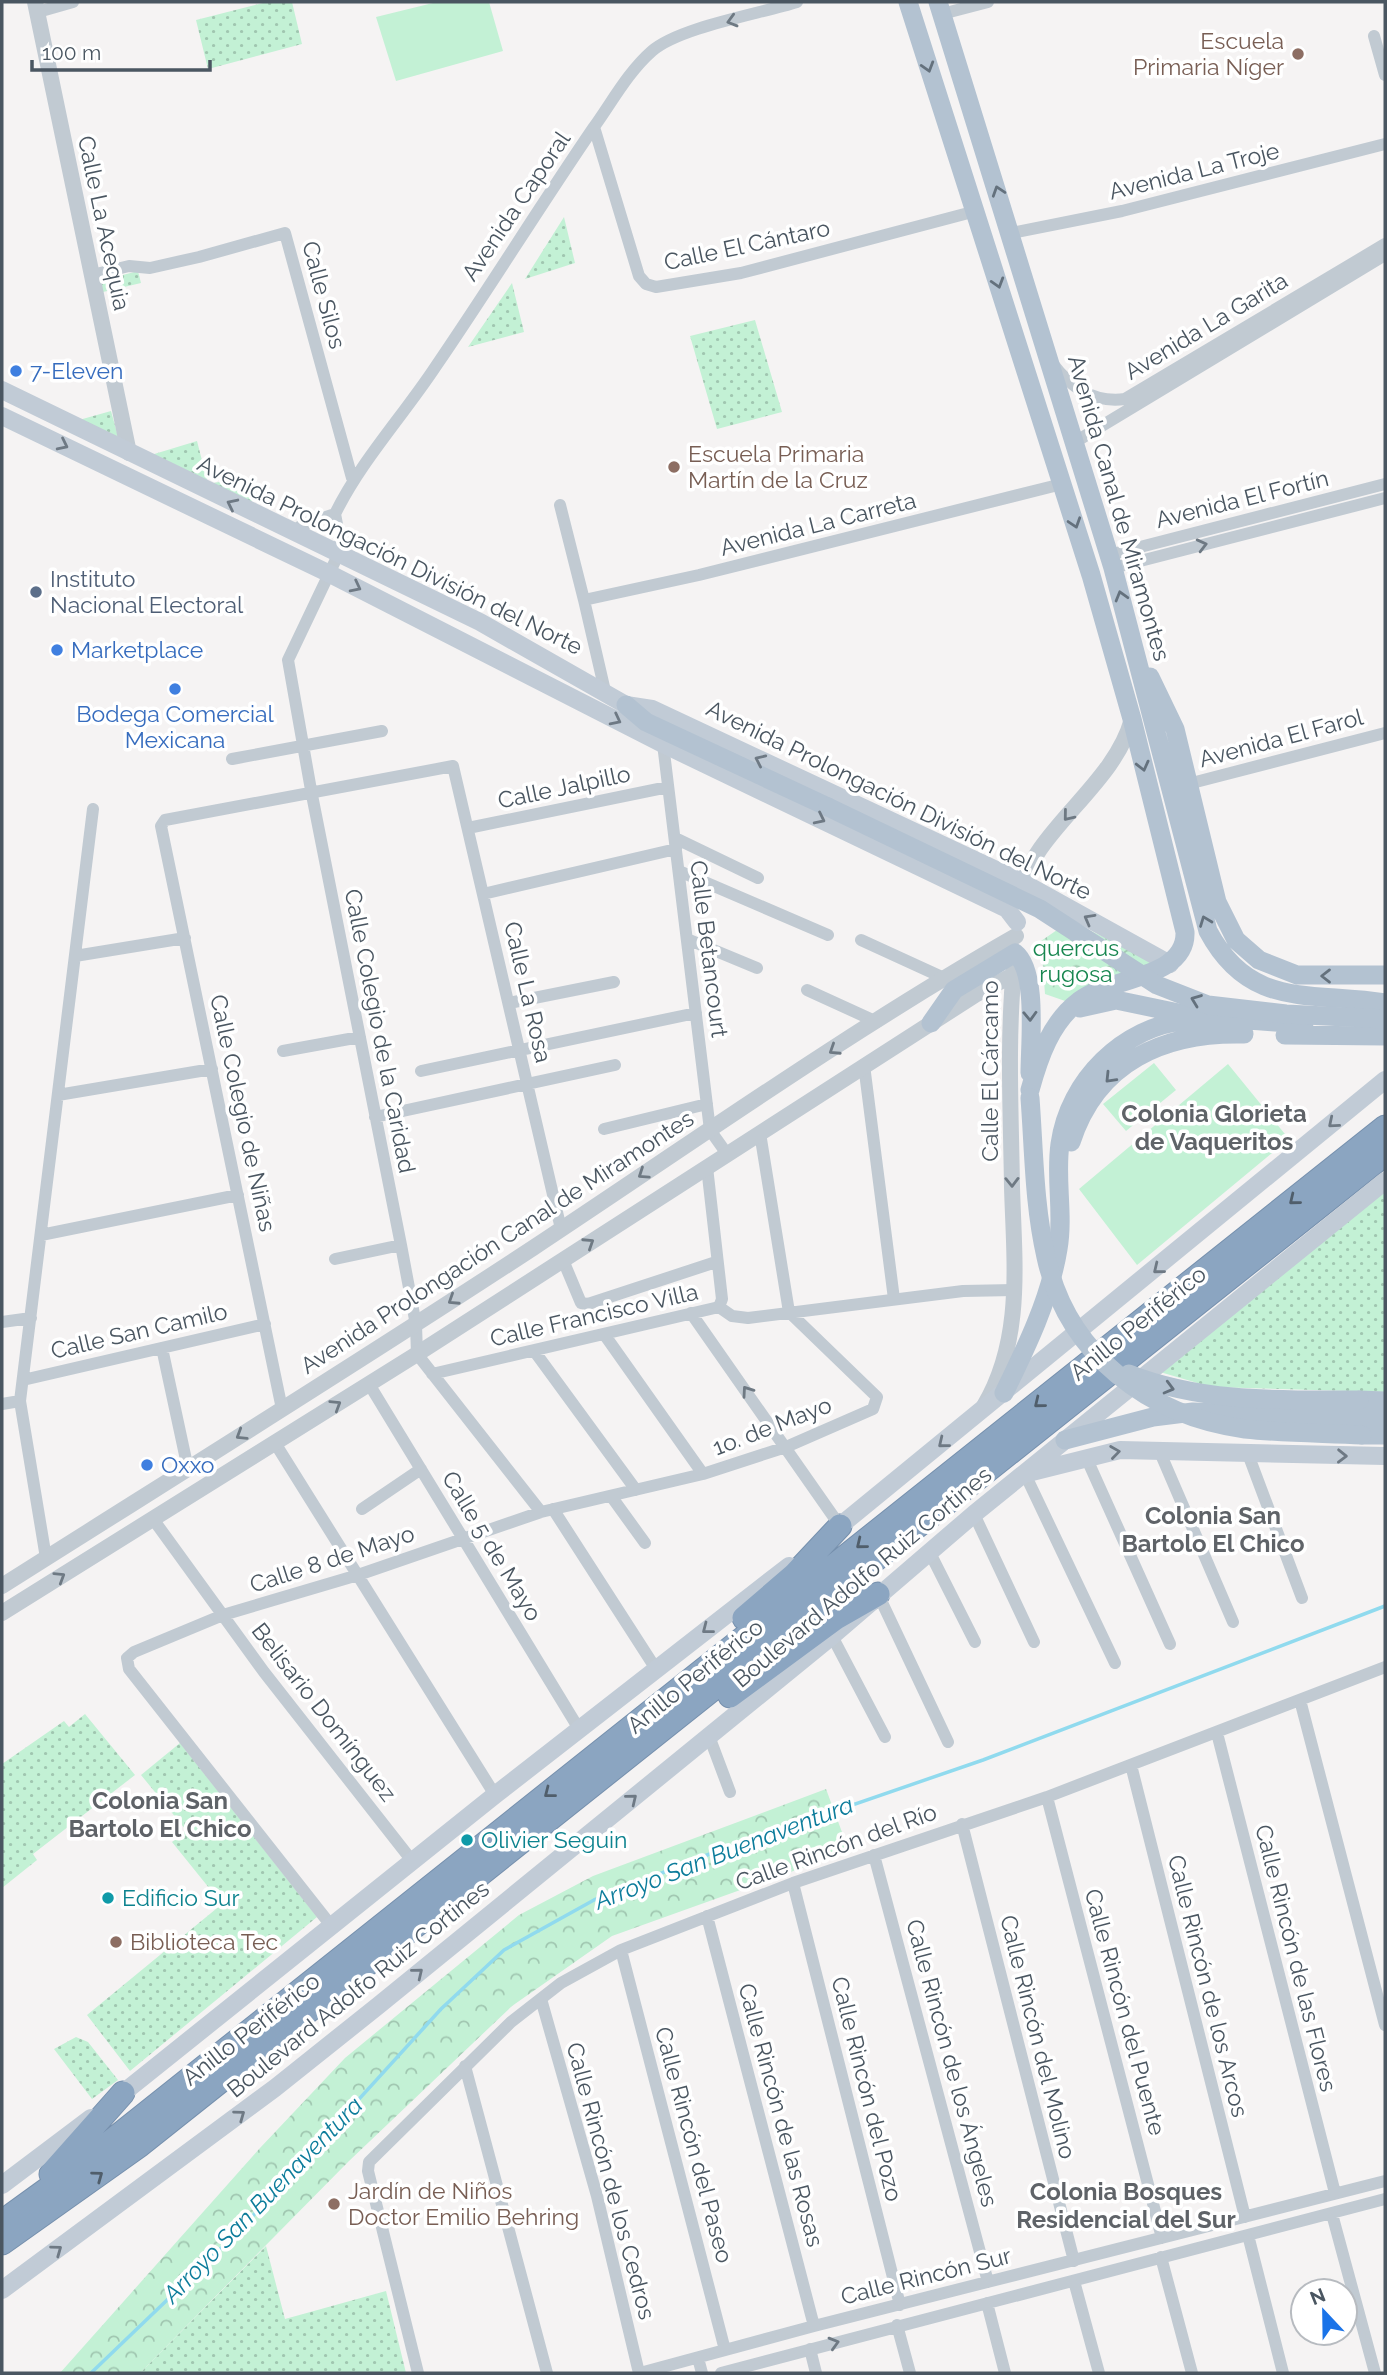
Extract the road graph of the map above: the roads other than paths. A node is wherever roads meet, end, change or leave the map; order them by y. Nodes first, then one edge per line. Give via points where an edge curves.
1 (73, 2) edge
2 (797, 2) edge
3 (908, 2) edge
4 (988, 2) edge
5 (36, 7) edge
6 (940, 8) edge
7 (1374, 36) dead end
8 (1385, 75) edge
9 (594, 127) junction
10 (1385, 144) edge
11 (976, 211) junction
12 (1011, 233) junction
13 (1385, 244) edge
14 (1385, 256) edge
15 (92, 275) junction
16 (1050, 361) junction
17 (2, 390) edge
18 (2, 416) edge
19 (1075, 442) junction
20 (129, 453) junction
21 (352, 478) junction
22 (1062, 484) junction
23 (1385, 484) edge
24 (1385, 498) edge
25 (560, 505) dead end
26 (335, 514) junction
27 (260, 517) junction
28 (288, 531) junction
29 (250, 534) junction
30 (274, 546) junction
31 (338, 555) junction
32 (1111, 562) junction
33 (330, 574) junction
34 (584, 600) junction
35 (485, 625) junction
36 (470, 646) junction
37 (1139, 662) junction
38 (605, 691) junction
39 (626, 705) junction
40 (1132, 719) junction
41 (382, 731) dead end
42 (1385, 733) edge
43 (663, 744) junction
44 (304, 746) junction
45 (232, 759) dead end
46 (1188, 784) junction
47 (668, 787) junction
48 (311, 790) junction
49 (93, 809) dead end
50 (468, 828) junction
51 (675, 844) junction
52 (679, 872) junction
53 (1000, 872) junction
54 (758, 878) dead end
55 (1022, 882) junction
56 (483, 894) junction
57 (985, 898) junction
58 (828, 935) dead end
59 (1016, 937) junction
60 (186, 938) junction
61 (687, 939) junction
62 (861, 940) dead end
63 (75, 956) junction
64 (1171, 964) junction
65 (757, 968) dead end
66 (1013, 975) junction
67 (1385, 975) edge
68 (944, 978) junction
69 (614, 982) dead end
70 (807, 990) dead end
71 (509, 1003) junction
72 (1385, 1003) edge
73 (901, 1006) junction
74 (696, 1013) junction
75 (1204, 1019) junction
76 (877, 1022) junction
77 (1385, 1022) edge
78 (1056, 1024) junction
79 (923, 1028) junction
80 (1385, 1036) edge
81 (360, 1037) junction
82 (520, 1050) junction
83 (283, 1051) dead end
84 (615, 1065) dead end
85 (864, 1065) junction
86 (212, 1069) junction
87 (421, 1071) dead end
88 (1385, 1080) edge
89 (528, 1085) junction
90 (1030, 1094) junction
91 (58, 1095) junction
92 (707, 1104) junction
93 (375, 1117) junction
94 (1385, 1127) edge
95 (604, 1129) dead end
96 (710, 1130) junction
97 (760, 1133) junction
98 (727, 1154) junction
99 (1385, 1154) edge
100 (707, 1167) junction
101 (1385, 1181) edge
102 (1059, 1191) junction
103 (238, 1195) junction
104 (561, 1229) junction
105 (41, 1235) junction
106 (401, 1245) junction
107 (335, 1259) dead end
108 (563, 1260) junction
109 (716, 1262) junction
110 (1014, 1290) junction
111 (894, 1299) junction
112 (719, 1307) junction
113 (691, 1312) junction
114 (789, 1312) junction
115 (31, 1318) junction
116 (2, 1322) edge
117 (265, 1324) junction
118 (416, 1325) junction
119 (604, 1334) junction
120 (162, 1348) junction
121 (534, 1352) junction
122 (417, 1354) junction
123 (1105, 1365) junction
124 (432, 1374) junction
125 (23, 1380) junction
126 (369, 1384) junction
127 (1004, 1393) junction
128 (20, 1401) junction
129 (1385, 1401) edge
130 (2, 1404) edge
131 (282, 1409) junction
132 (981, 1411) junction
133 (1385, 1419) edge
134 (1385, 1435) edge
135 (1065, 1440) junction
136 (275, 1443) junction
137 (786, 1447) junction
138 (1159, 1450) junction
139 (1248, 1454) junction
140 (1087, 1457) junction
141 (1384, 1461) edge
142 (188, 1469) junction
143 (421, 1469) junction
144 (703, 1474) junction
145 (1025, 1474) junction
146 (636, 1490) junction
147 (611, 1496) junction
148 (362, 1509) dead end
149 (547, 1511) junction
150 (974, 1514) junction
151 (153, 1519) junction
152 (840, 1526) junction
153 (462, 1538) junction
154 (645, 1543) dead end
155 (929, 1551) junction
156 (46, 1558) junction
157 (358, 1575) junction
158 (2, 1586) edge
159 (878, 1594) junction
160 (1302, 1598) dead end
161 (2, 1613) edge
162 (223, 1615) junction
163 (1233, 1622) dead end
164 (832, 1636) junction
165 (975, 1642) dead end
166 (1034, 1642) dead end
167 (1170, 1644) dead end
168 (1115, 1663) dead end
169 (1384, 1667) edge
170 (656, 1669) junction
171 (1385, 1681) edge
172 (1300, 1700) junction
173 (640, 1720) junction
174 (579, 1730) junction
175 (1217, 1733) junction
176 (709, 1736) junction
177 (885, 1737) dead end
178 (948, 1742) dead end
179 (1131, 1765) junction
180 (612, 1770) junction
181 (730, 1792) dead end
182 (495, 1795) junction
183 (1047, 1797) junction
184 (962, 1824) junction
185 (874, 1855) junction
186 (413, 1862) junction
187 (793, 1884) junction
188 (707, 1916) junction
189 (332, 1928) junction
190 (621, 1950) junction
191 (541, 1999) junction
192 (1385, 2025) edge
193 (466, 2066) junction
194 (124, 2093) junction
195 (1380, 2182) edge
196 (2, 2185) edge
197 (1335, 2193) junction
198 (1383, 2199) edge
199 (1292, 2204) junction
200 (1332, 2214) junction
201 (10, 2216) edge
202 (1245, 2217) junction
203 (1297, 2223) junction
204 (1203, 2228) junction
205 (1248, 2235) junction
206 (1162, 2238) junction
207 (2, 2244) edge
208 (1207, 2245) junction
209 (1119, 2249) junction
210 (1161, 2257) junction
211 (1074, 2261) junction
212 (1124, 2266) junction
213 (1032, 2272) junction
214 (1074, 2281) junction
215 (988, 2282) junction
216 (2, 2290) edge
217 (1036, 2290) junction
218 (942, 2293) junction
219 (987, 2303) junction
220 (900, 2305) junction
221 (947, 2312) junction
222 (857, 2315) junction
223 (897, 2325) junction
224 (814, 2326) junction
225 (862, 2335) junction
226 (764, 2340) junction
227 (810, 2349) junction
228 (725, 2350) junction
229 (698, 2358) junction
230 (769, 2360) junction
231 (418, 2373) edge
232 (547, 2373) edge
233 (640, 2373) edge
234 (702, 2373) edge
235 (721, 2373) edge
236 (816, 2373) edge
237 (910, 2373) edge
238 (1005, 2373) edge
239 (1099, 2373) edge
240 (1192, 2373) edge
241 (1283, 2373) edge
242 (1375, 2373) edge

1 - 5 street
2 -> 9 street, Avenida Caporal via 667,42 652,51
3 -> 11 main road, Avenida Canal de Miramontes
4 - 6 street
5 - 15 street, Calle La Acequia
12 -> 6 main road, Avenida Canal de Miramontes
7 - 8 street
9 - 11 street, Calle El Cántaro via 639,276 656,287 741,273
9 - 21 street, Avenida Caporal via 416,396
10 - 12 street, Avenida La Troje via 1122,211
11 -> 22 main road, Avenida Canal de Miramontes
12 - 16 main road, Avenida Canal de Miramontes
13 - 16 street, Avenida La Garita via 1125,399 1087,394
14 - 19 street, Avenida La Garita
15 - 20 street, Calle La Acequia
15 - 21 street, Calle Silos via 187,260 285,233
16 - 19 main road, Avenida Canal de Miramontes
17 - 20 main road, Avenida Prolongación División del Norte
18 -> 29 main road, Avenida Prolongación División del Norte
19 - 32 main road, Avenida Canal de Miramontes
27 -> 20 main road, Avenida Prolongación División del Norte
21 - 26 street, Avenida Caporal
22 - 34 street, Avenida La Carreta
22 -> 40 main road, Avenida Canal de Miramontes
23 - 32 street, Avenida El Fortín
32 -> 24 street, Avenida El Fortín
25 - 34 street
26 - 28 street
26 - 31 street via 341,545
27 - 28 main road, Avenida Prolongación División del Norte
27 - 29 main road via 262,528
28 - 30 main road via 273,534
28 - 31 main road, Avenida Prolongación División del Norte
29 - 30 main road, Avenida Prolongación División del Norte
30 - 33 main road, Avenida Prolongación División del Norte
31 - 33 street, Calle Colegio de la Caridad
31 - 35 main road, Avenida Prolongación División del Norte
37 -> 32 main road, Avenida Canal de Miramontes
33 -> 36 main road, Avenida Prolongación División del Norte
33 - 44 street, Calle Colegio de la Caridad via 289,660
34 - 38 street
35 - 36 main road
35 - 38 main road, Avenida Prolongación División del Norte
36 -> 43 main road, Avenida Prolongación División del Norte
37 - 46 main road via 1170,716
72 -> 37 main road, Avenida Canal de Miramontes via 1289,995 1268,989 1227,959 1208,930
38 - 39 main road, Avenida Prolongación División del Norte
53 -> 39 main road, Avenida Prolongación División del Norte via 653,709
77 -> 39 main road, bridge via 1208,1004 1157,985 1040,909 646,722
40 -> 55 street, Calle El Cárcamo via 1115,758 1035,857
40 -> 64 main road, Avenida Canal de Miramontes via 1185,932 1182,950
41 - 44 street
42 - 46 street, Avenida El Farol
43 - 47 street, Calle Betancourt
43 -> 57 main road, Avenida Prolongación División del Norte
44 - 45 street
44 - 48 street, Calle Colegio de la Caridad
67 -> 46 main road via 1297,975 1268,965 1243,947 1217,902
47 - 50 street, Calle Jalpillo
47 - 51 street, Calle Betancourt
48 - 50 street, Calle La Rosa via 453,766
48 - 60 street, Calle Colegio de Niñas via 172,817 161,826
48 - 81 street, Calle Colegio de la Caridad
49 - 63 street
50 - 56 street, Calle La Rosa
51 - 52 street, Calle Betancourt
51 - 54 street
51 - 56 street
52 - 58 street
52 - 61 street, Calle Betancourt
53 - 55 main road, Avenida Prolongación División del Norte
53 - 57 main road via 999,886
55 - 59 street, Calle El Cárcamo
64 -> 55 main road, Avenida Prolongación División del Norte
56 - 71 street, Calle La Rosa
57 - 59 main road, Avenida Prolongación División del Norte via 1007,909
59 - 66 street, Calle El Cárcamo
59 - 68 street, Avenida Prolongación Canal de Miramontes
59 - 79 main road via 954,990
59 -> 90 main road via 1028,977
60 - 63 street
60 - 86 street, Calle Colegio de Niñas
61 - 65 street
61 - 74 street, Calle Betancourt
62 - 68 street
63 - 91 street
64 - 78 main road via 1096,990
66 - 79 street
66 -> 110 street, Calle El Cárcamo via 1009,1024
68 - 73 street, Avenida Prolongación Canal de Miramontes
69 - 71 street
70 - 76 street
71 - 82 street, Calle La Rosa
73 - 76 street, Avenida Prolongación Canal de Miramontes
73 - 79 street
74 - 82 street
74 - 92 street, Calle Betancourt
75 - 77 main road
75 - 78 main road via 1116,1000 1083,1006
75 - 102 main road via 1148,1030 1117,1049 1091,1073 1066,1118
76 -> 96 street, Avenida Prolongación Canal de Miramontes
78 - 90 main road
79 - 85 street
80 -> 102 main road via 1220,1033 1167,1043 1121,1066 1090,1101 1072,1139
81 - 83 street
81 - 93 street, Calle Colegio de la Caridad
82 - 87 street
82 - 89 street, Calle La Rosa
84 - 89 street
85 - 97 street
85 - 111 street
86 - 91 street
86 - 103 street, Calle Colegio de Niñas
88 -> 127 main road
89 - 93 street
89 - 104 street, Calle La Rosa
90 - 123 main road, bridge via 1040,1228 1055,1291 1083,1342
91 - 105 street
92 - 95 street
92 - 96 street, Calle Betancourt
93 - 106 street, Calle Colegio de la Caridad
94 -> 173 highway, Anillo Periférico
96 - 98 street, Calle Betancourt
96 -> 104 street, Avenida Prolongación Canal de Miramontes
97 - 98 street
97 - 114 street
98 - 100 street
99 - 180 highway, Anillo Periférico
108 -> 100 street
100 - 109 street
101 - 135 main road, Boulevard Adolfo Ruiz Cortines
102 - 127 main road via 1056,1263
103 - 105 street
103 - 117 street, Calle Colegio de Niñas
104 -> 118 street, Avenida Prolongación Canal de Miramontes
105 - 115 street
106 - 107 street
106 - 118 street, Calle Colegio de la Caridad
108 - 109 street via 577,1296 588,1304
108 - 122 street
109 - 112 street via 722,1299
110 - 111 street, Calle Francisco Villa
110 - 132 street, Calle El Cárcamo via 1007,1350
111 - 114 street, Calle Francisco Villa
112 - 113 street, Calle Francisco Villa
112 - 114 street, Calle Francisco Villa via 732,1316 748,1318
113 - 119 street, Calle Francisco Villa
137 -> 113 street
114 - 137 street, 1o. de Mayo via 877,1397 877,1403 873,1409
115 - 116 street
115 - 125 street
117 - 120 street, Calle San Camilo
117 - 131 street, Calle Colegio de Niñas
118 - 122 street, Calle Colegio de la Caridad
118 - 131 street, Avenida Prolongación Canal de Miramontes
119 - 121 street, Calle Francisco Villa
119 - 144 street
120 - 125 street, Calle San Camilo
120 - 142 street
121 - 124 street, Calle Francisco Villa
121 - 146 street
122 - 124 street
122 - 126 street
123 -> 129 main road, bridge via 1191,1394
123 - 134 main road, bridge via 1161,1404 1192,1417 1246,1429
124 - 149 street
125 - 128 street
136 -> 126 street
126 - 143 street, Calle 5 de Mayo
127 - 132 main road
128 - 130 street
128 - 156 street
131 -> 142 street, Avenida Prolongación Canal de Miramontes
132 -> 152 main road
133 - 135 main road via 1194,1412
135 - 145 main road, Boulevard Adolfo Ruiz Cortines
136 - 151 street
136 - 157 street
137 - 144 street, 1o. de Mayo
137 - 152 street
138 - 139 main road
140 -> 138 main road via 1120,1450
138 - 163 street
139 -> 141 main road
139 - 160 street
140 - 145 main road
140 - 167 street
142 - 156 street, Avenida Prolongación Canal de Miramontes
143 - 148 street
143 - 153 street, Calle 5 de Mayo
144 - 146 street, 1o. de Mayo
145 - 150 main road, Boulevard Adolfo Ruiz Cortines
145 - 168 street
146 - 147 street, 1o. de Mayo
147 - 149 street, 1o. de Mayo
147 - 154 street
149 - 153 street, Calle 8 de Mayo
149 - 170 street
150 - 155 main road, Boulevard Adolfo Ruiz Cortines
150 - 166 street
161 -> 151 street
151 - 162 street, Belisario Domínguez
152 -> 170 main road
152 - 173 highway via 794,1575 691,1663
153 - 157 street, Calle 8 de Mayo
153 - 174 street, Calle 5 de Mayo
155 - 159 main road, Boulevard Adolfo Ruiz Cortines
155 - 165 street
156 - 158 street, Avenida Prolongación Canal de Miramontes
157 - 162 street, Calle 8 de Mayo
157 - 182 street
159 - 164 main road, Boulevard Adolfo Ruiz Cortines
159 - 178 street
159 - 180 highway via 836,1618 679,1733
162 - 186 street, Belisario Domínguez
162 - 189 street, Calle 8 de Mayo via 134,1652 127,1658 129,1669
164 - 176 main road, Boulevard Adolfo Ruiz Cortines
164 - 177 street
169 - 171 street
169 - 172 street, Calle Rincón del Río
170 - 174 main road
172 - 175 street, Calle Rincón del Río
172 - 192 street
173 -> 201 highway, Anillo Periférico
174 - 182 main road
175 - 179 street, Calle Rincón del Río
175 - 197 street, Calle Rincón de las Flores
176 - 181 street
216 -> 176 main road, Boulevard Adolfo Ruiz Cortines via 275,2088
179 - 183 street, Calle Rincón del Río
179 - 202 street, Calle Rincón de los Arcos
207 -> 180 highway, Anillo Periférico via 141,2145
182 - 186 main road
183 - 184 street, Calle Rincón del Río
183 - 206 street, Calle Rincón del Puente
184 - 185 street, Calle Rincón del Río
184 - 211 street, Calle Rincón del Molino
185 - 187 street, Calle Rincón del Río
185 - 215 street, Calle Rincón de los Ángeles
186 - 189 main road
187 - 188 street, Calle Rincón del Río
187 - 220 street, Calle Rincón del Pozo
188 - 190 street, Calle Rincón del Río
188 - 224 street, Calle Rincón de las Rosas
189 - 194 main road
190 - 191 street, Calle Rincón del Río via 586,1967
190 - 228 street, Calle Rincón del Paseo
191 - 193 street, Calle Rincón del Río
191 - 233 street, Calle Rincón de los Cedros via 597,2196
193 - 231 street, Calle Rincón del Río via 374,2155 368,2171
193 - 232 street
194 - 196 main road
194 - 201 highway
195 - 197 street, Calle Rincón Sur
195 - 198 street
197 - 199 street, Calle Rincón Sur
198 - 200 street, Calle Rincón Sur
199 - 202 street, Calle Rincón Sur
199 - 203 street
200 - 203 street, Calle Rincón Sur
200 - 242 street
202 - 204 street, Calle Rincón Sur
203 - 205 street, Calle Rincón Sur
204 - 206 street, Calle Rincón Sur
204 - 208 street
205 - 208 street, Calle Rincón Sur
205 - 241 street
206 - 209 street, Calle Rincón Sur
208 - 210 street, Calle Rincón Sur
209 - 211 street, Calle Rincón Sur
209 - 212 street
210 - 212 street, Calle Rincón Sur
210 - 240 street
211 - 213 street, Calle Rincón Sur
212 - 214 street, Calle Rincón Sur
213 - 215 street, Calle Rincón Sur
213 - 217 street
214 - 217 street, Calle Rincón Sur
214 - 239 street
215 - 218 street, Calle Rincón Sur
217 - 219 street, Calle Rincón Sur
218 - 220 street, Calle Rincón Sur
218 - 221 street
219 - 221 street, Calle Rincón Sur
219 - 238 street
220 - 222 street, Calle Rincón Sur
221 - 223 street, Calle Rincón Sur
222 - 224 street, Calle Rincón Sur
222 - 225 street
223 - 225 street, Calle Rincón Sur
223 - 237 street
224 - 226 street, Calle Rincón Sur
227 -> 225 street, Calle Rincón Sur
226 - 228 street, Calle Rincón Sur
226 - 230 street
227 - 230 street, Calle Rincón Sur
227 - 236 street
228 - 229 street, Calle Rincón Sur
229 - 233 street, Calle Rincón Sur
229 - 234 street
230 - 235 street, Calle Rincón Sur

